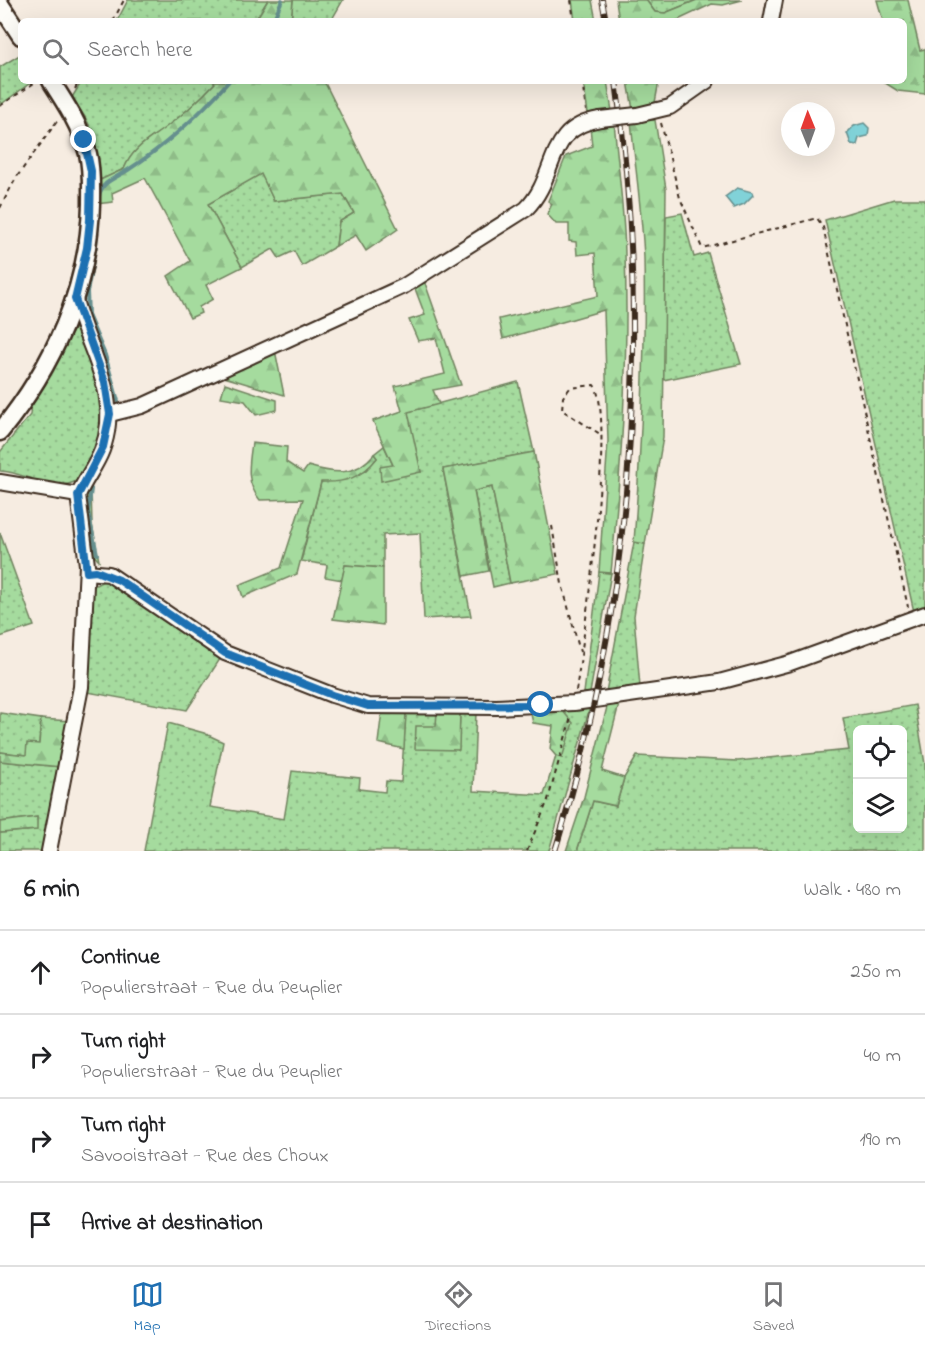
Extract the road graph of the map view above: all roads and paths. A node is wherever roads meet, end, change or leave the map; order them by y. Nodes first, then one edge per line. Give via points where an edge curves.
1 (124, 0) edge
2 (571, 0) edge
3 (775, 0) edge
4 (0, 4) edge
5 (114, 18) edge
6 (574, 18) edge
7 (772, 18) edge
8 (18, 31) edge
9 (33, 84) edge
10 (53, 84) edge
11 (583, 84) edge
12 (703, 84) edge
13 (66, 104) junction
14 (0, 106) edge
15 (659, 111) junction
16 (594, 120) junction
17 (0, 208) edge
18 (75, 299) junction
19 (110, 414) junction
20 (0, 432) edge
21 (600, 434) junction
22 (0, 482) edge
23 (78, 495) junction
24 (552, 525) dead end
25 (87, 572) junction
26 (910, 612) dead end
27 (925, 614) edge
28 (581, 655) junction
29 (574, 703) junction
30 (49, 851) edge
31 (527, 851) edge

1 - 5 path
2 - 6 path
3 - 7 street
4 - 8 main road
9 - 14 path
10 - 13 main road
11 - 16 path
12 - 15 street
13 - 17 path
13 - 18 main road via 84,140 91,171 87,248
15 - 16 street, bridge
15 - 26 path via 680,198 702,248 817,218 823,227
16 - 19 street via 574,126 563,138 540,190 526,208 404,286 142,406
18 - 19 street via 105,382
18 - 20 main road via 36,383
19 - 23 street via 103,447
21 - 21 path via 598,391 589,384 570,388 563,398 562,410
21 - 28 path via 593,563
22 - 23 street
23 - 25 street
24 - 28 path via 564,596
25 - 29 street via 119,580 225,653 368,706
25 - 30 street via 79,706
27 - 29 street via 761,672
28 - 29 path
29 - 31 path via 548,800

